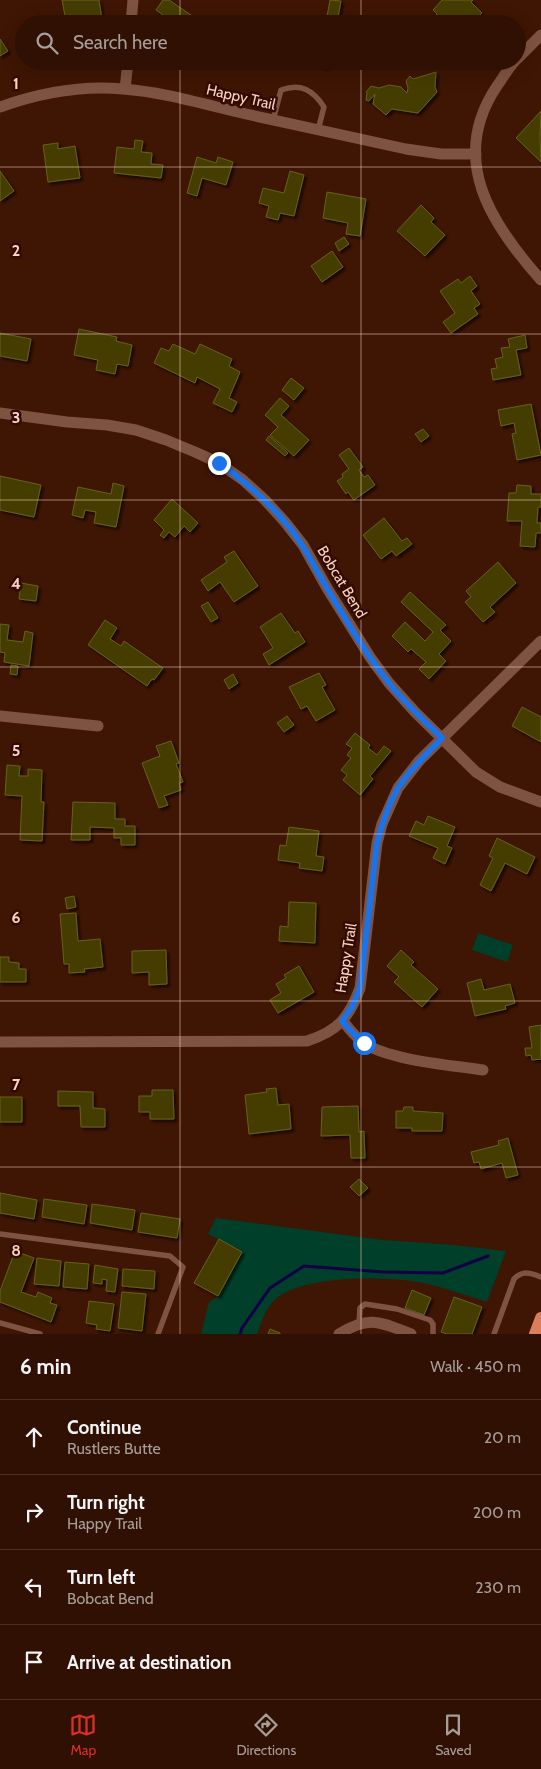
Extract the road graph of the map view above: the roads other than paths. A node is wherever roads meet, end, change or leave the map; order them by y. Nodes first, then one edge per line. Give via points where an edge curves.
1 (134, 0) edge
2 (132, 15) edge
3 (541, 35) edge
4 (526, 50) edge
5 (127, 70) edge
6 (509, 70) edge
7 (125, 89) junction
8 (0, 107) edge
9 (273, 120) junction
10 (318, 130) junction
11 (476, 154) junction
12 (541, 280) edge
13 (0, 413) edge
14 (541, 641) edge
15 (0, 716) edge
16 (98, 726) dead end
17 (442, 738) junction
18 (541, 802) edge
19 (342, 1021) junction
20 (0, 1042) edge
21 (483, 1070) dead end
22 (0, 1234) edge
23 (541, 1277) edge
24 (541, 1318) edge
25 (0, 1323) edge
26 (359, 1324) junction
27 (40, 1334) edge
28 (158, 1334) edge
29 (340, 1334) edge
30 (411, 1334) edge
31 (433, 1334) edge
32 (494, 1334) edge
33 (535, 1334) edge

1 - 2 street
3 - 4 street
5 - 7 street
6 - 11 street via 487,104 479,128
7 - 8 street, Happy Trail via 75,89
7 - 9 street, Happy Trail
9 - 10 street, Happy Trail
9 - 10 lane via 281,90 300,87 310,91 324,106
10 - 11 street, Happy Trail via 406,149
11 - 12 street via 480,186 492,216 520,257
13 - 17 street, Bobcat Bend via 136,430 219,463 243,480 265,500 303,545 389,683
14 - 17 street, Happy Trail
15 - 16 street
17 - 18 street, Bobcat Bend via 487,780
17 - 19 street, Happy Trail via 398,788 382,824 360,988
19 - 20 street, Happy Trail via 320,1037 307,1041
19 - 21 street via 364,1043 378,1051
22 - 28 lane via 170,1256 183,1267
23 - 32 lane via 526,1272 514,1279
24 - 33 main road
25 - 27 lane
26 - 29 street
26 - 30 street via 367,1321
26 - 31 lane via 360,1308 365,1304 397,1309 430,1320

